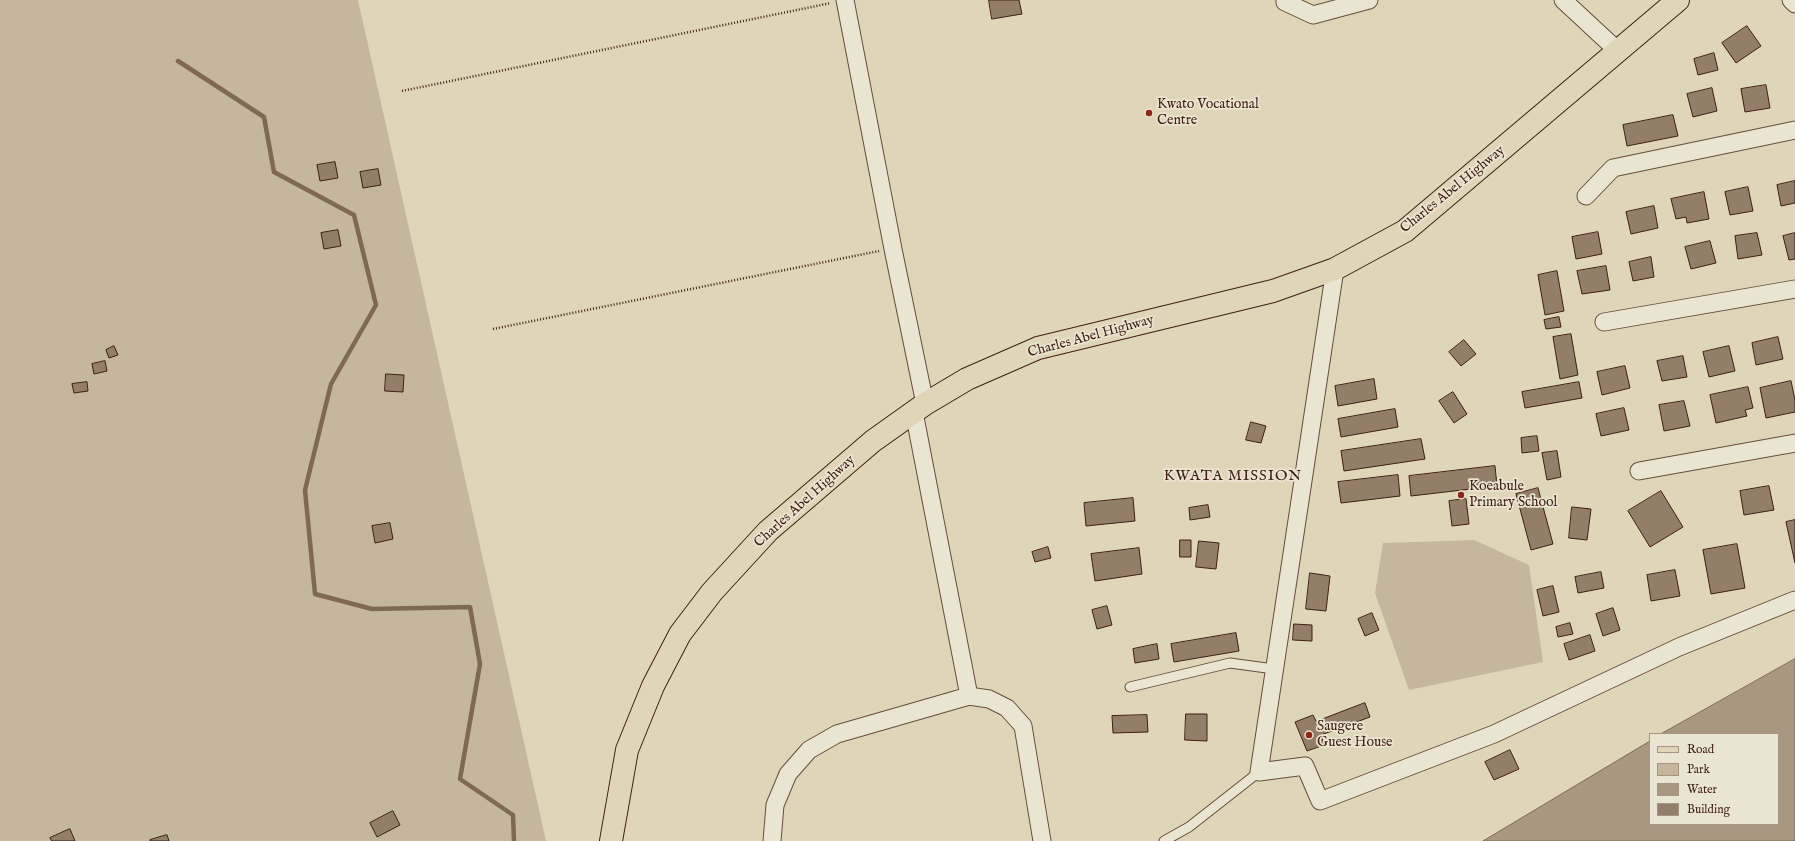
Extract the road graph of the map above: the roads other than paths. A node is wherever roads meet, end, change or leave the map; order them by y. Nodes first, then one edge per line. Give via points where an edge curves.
1 (846, 0) edge
2 (1285, 0) edge
3 (1369, 0) edge
4 (1563, 0) edge
5 (1678, 0) edge
6 (1791, 0) edge
7 (1795, 4) edge
8 (1619, 52) junction
9 (1795, 130) edge
10 (1586, 196) dead end
11 (1335, 269) junction
12 (1795, 289) edge
13 (1604, 322) dead end
14 (919, 408) junction
15 (1795, 442) edge
16 (1639, 471) dead end
17 (1795, 600) edge
18 (1274, 670) junction
19 (1130, 687) dead end
20 (969, 696) junction
21 (1258, 772) junction
22 (611, 841) edge
23 (772, 841) edge
24 (1042, 841) edge
25 (1164, 841) edge

1 - 14 street via 893,248
2 - 3 street via 1313,15
4 - 8 street
5 - 8 main road, Charles Abel Highway
6 - 7 street
8 - 11 main road, Charles Abel Highway via 1405,231
9 - 10 street via 1613,168
11 - 14 main road, Charles Abel Highway via 1274,291 1038,348 967,379
11 - 18 street
12 - 13 street
14 - 20 street
14 - 22 main road, Charles Abel Highway via 874,441 768,531 712,592 680,634 653,686 627,750
15 - 16 street
17 - 21 street via 1679,647 1494,734 1320,801 1305,766
18 - 19 lane via 1230,663
18 - 21 street
20 - 23 street via 837,734 809,750 788,774 775,805
20 - 24 street via 989,699 1007,708 1023,726
21 - 25 lane via 1189,827

